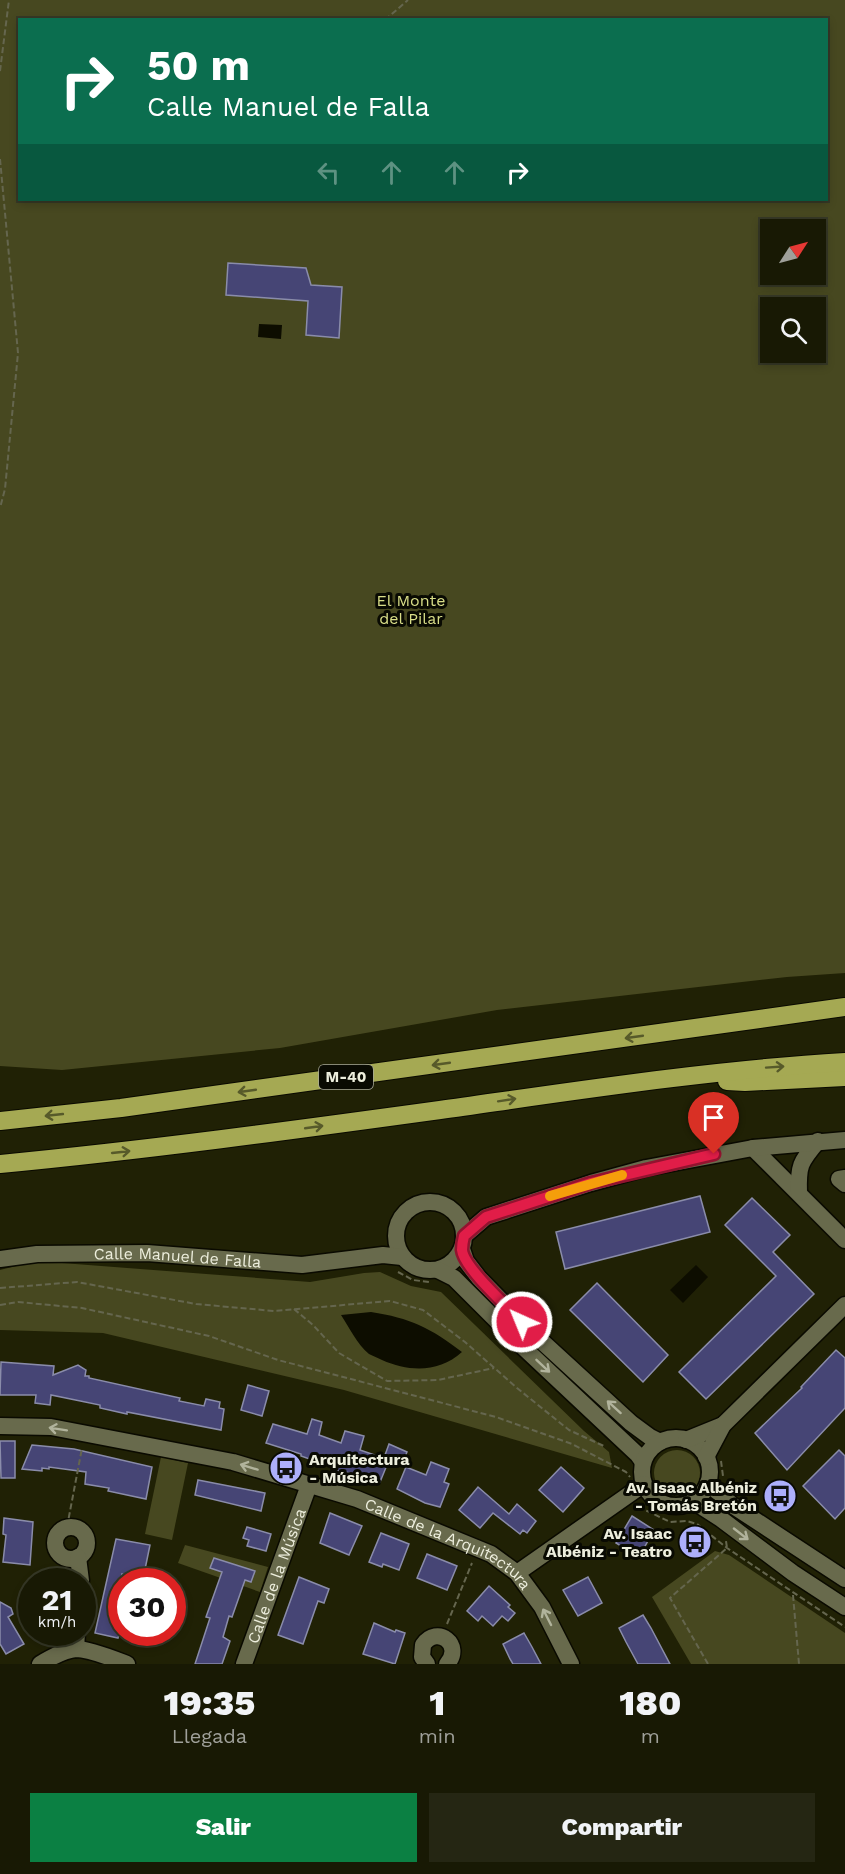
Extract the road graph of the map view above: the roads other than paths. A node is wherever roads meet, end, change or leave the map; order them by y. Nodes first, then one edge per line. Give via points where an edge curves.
1 (845, 1008) edge
2 (845, 1020) edge
3 (692, 1028) junction
4 (845, 1062) edge
5 (675, 1077) junction
6 (845, 1077) edge
7 (0, 1121) edge
8 (845, 1140) edge
9 (818, 1141) junction
10 (753, 1148) junction
11 (0, 1164) edge
12 (845, 1179) edge
13 (845, 1184) edge
14 (799, 1193) junction
15 (456, 1214) junction
16 (486, 1217) junction
17 (395, 1233) junction
18 (845, 1240) edge
19 (463, 1242) junction
20 (402, 1257) junction
21 (355, 1258) junction
22 (0, 1259) edge
23 (438, 1270) junction
24 (845, 1305) edge
25 (723, 1425) junction
26 (0, 1426) edge
27 (686, 1440) junction
28 (660, 1442) junction
29 (706, 1457) junction
30 (643, 1462) junction
31 (708, 1483) junction
32 (309, 1485) junction
33 (639, 1487) junction
34 (693, 1501) junction
35 (78, 1557) junction
36 (79, 1568) edge
37 (517, 1573) junction
38 (845, 1579) edge
39 (845, 1607) edge
40 (76, 1646) edge
41 (76, 1649) junction
42 (424, 1663) edge
43 (40, 1664) edge
44 (128, 1664) edge
45 (244, 1664) edge
46 (447, 1664) edge
47 (571, 1664) edge

1 - 3 highway
2 - 3 highway, M-40
3 -> 7 highway, M-40 via 133,1107
5 -> 4 highway
5 - 6 highway via 745,1082
11 -> 5 highway via 126,1152
8 - 9 street
9 - 10 street
9 - 14 street via 804,1156 798,1170
10 - 14 street
10 - 16 street via 591,1183
12 - 13 street via 839,1179
14 - 18 street
15 - 16 street
15 - 17 street via 439,1203 419,1203 402,1215
15 - 19 street via 462,1224
16 - 19 street
17 - 20 street
17 - 21 street, Calle Manuel de Falla via 378,1248
19 - 23 street via 456,1259
28 -> 19 street via 631,1423 536,1336 479,1278 466,1261
20 - 21 street, Calle Manuel de Falla
20 - 23 street via 418,1269
21 - 22 street, Calle Manuel de Falla via 302,1265 147,1253 37,1254
23 -> 30 street via 454,1278
24 - 25 street
25 - 27 street
25 - 29 street
32 -> 26 street, Calle de la Arquitectura via 233,1462 85,1433 51,1427
27 - 28 street
27 - 29 street via 698,1446
28 - 30 street
29 - 31 street
30 - 33 street
31 - 34 street
31 - 38 street via 732,1505
32 - 37 street, Calle de la Arquitectura via 357,1499 491,1554
32 - 45 street, Calle de la Música
33 - 34 street via 670,1506
33 - 37 street
34 -> 39 street
35 - 35 street via 63,1556 56,1548 56,1536 67,1527 85,1535 85,1550
35 - 36 street
47 -> 37 street, Calle de la Arquitectura via 542,1607
40 - 41 street
41 - 43 street
41 - 44 street
42 - 46 street via 421,1651 426,1641 442,1637 453,1649

